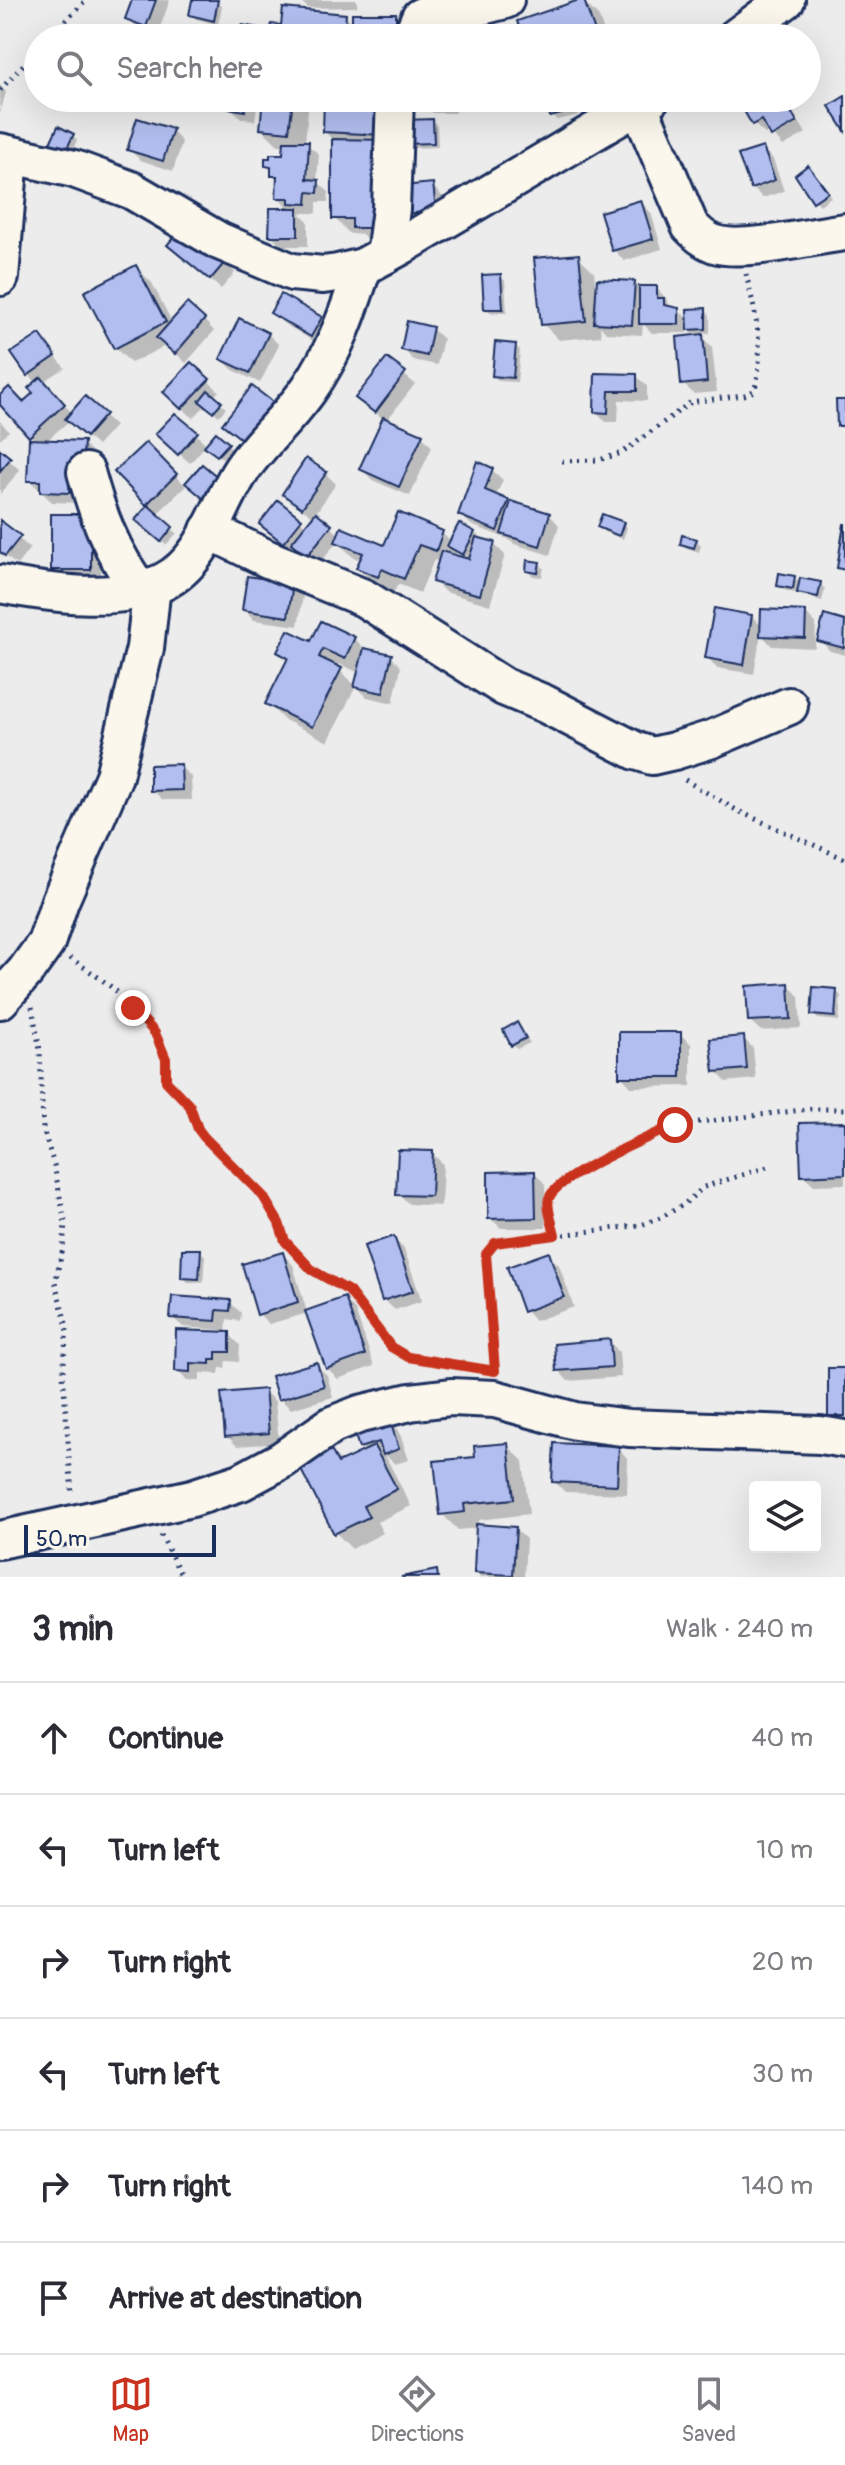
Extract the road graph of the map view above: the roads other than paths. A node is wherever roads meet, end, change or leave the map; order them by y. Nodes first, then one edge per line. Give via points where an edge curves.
1 (505, 0) edge
2 (786, 0) edge
3 (417, 24) edge
4 (754, 24) edge
5 (394, 112) edge
6 (628, 112) edge
7 (649, 112) edge
8 (5, 154) edge
9 (845, 232) edge
10 (374, 261) junction
11 (0, 277) edge
12 (86, 472) dead end
13 (209, 530) junction
14 (0, 584) edge
15 (146, 588) junction
16 (789, 706) dead end
17 (0, 1000) edge
18 (845, 1439) edge
19 (0, 1540) edge

1 - 3 street via 436,10
2 - 4 street
5 - 10 street via 391,209
6 - 10 street
7 - 9 street via 690,226 704,240 739,245
8 - 10 street via 74,169 131,190 219,241 292,272 323,275
8 - 11 street
10 - 13 street via 326,363 241,471
12 - 15 street via 114,551
13 - 15 street via 187,565
13 - 16 street via 364,598 504,687 652,756 712,739
14 - 15 street via 87,594
15 - 17 street via 145,648 114,776 46,943
18 - 19 street via 575,1421 491,1379 451,1397 410,1402 332,1425 241,1482 192,1498

